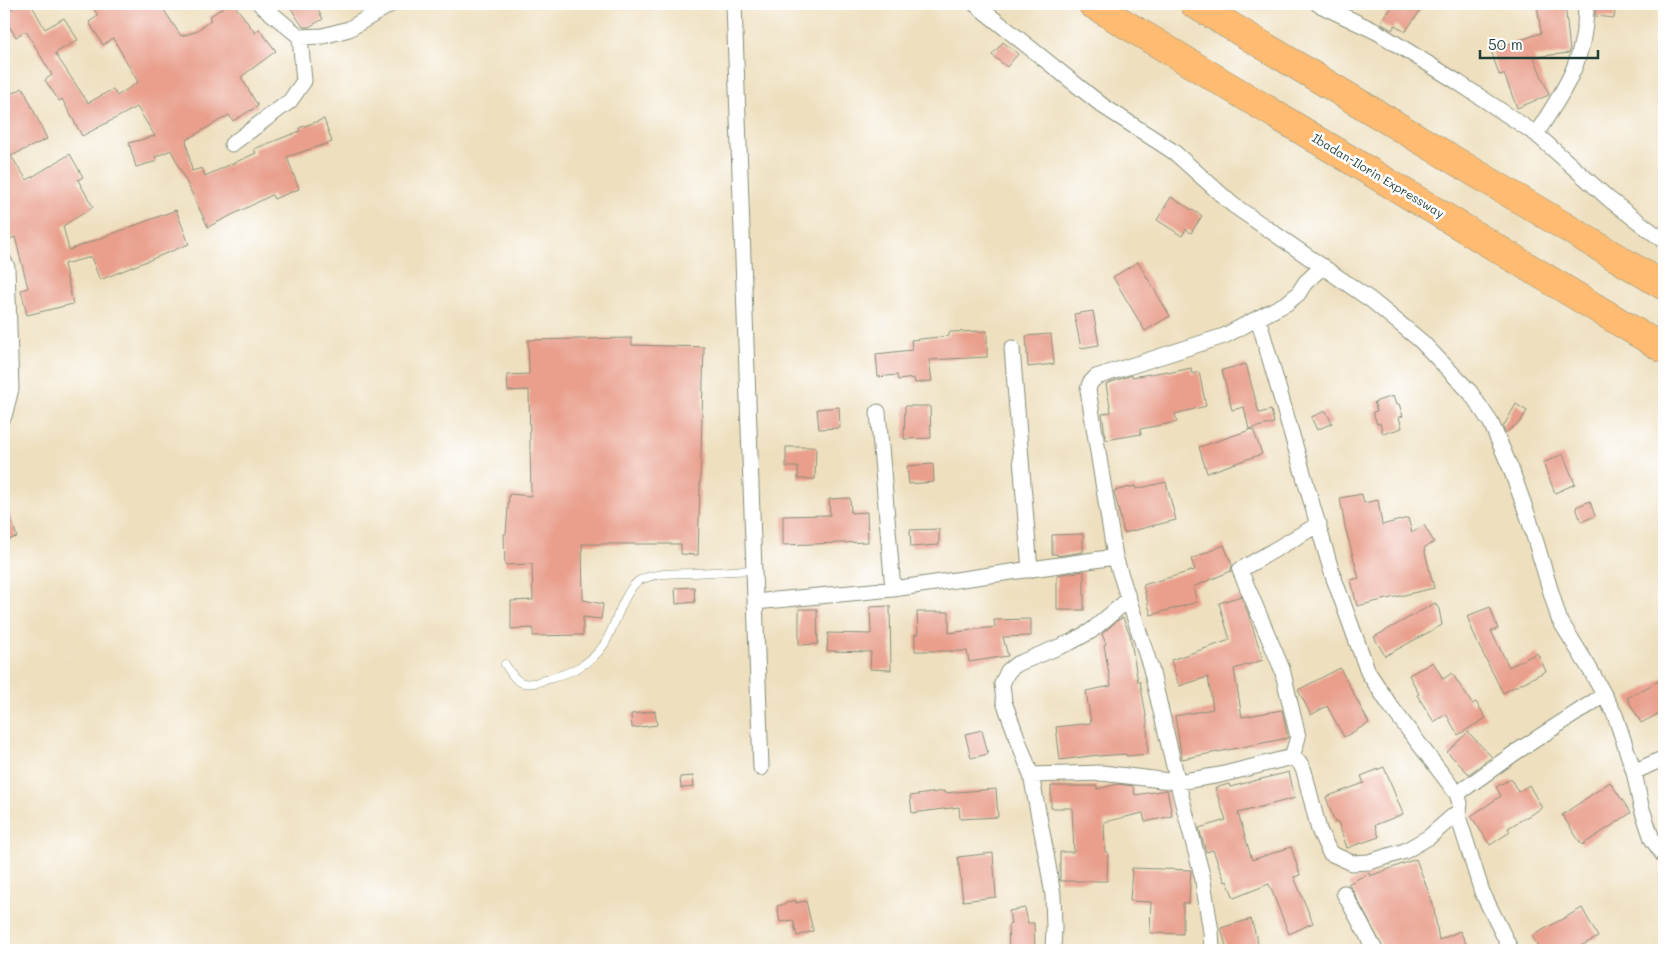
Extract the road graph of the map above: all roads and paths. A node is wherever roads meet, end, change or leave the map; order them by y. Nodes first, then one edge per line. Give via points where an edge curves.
1 (260, 4) edge
2 (391, 4) edge
3 (734, 4) edge
4 (975, 4) edge
5 (1092, 4) edge
6 (1194, 4) edge
7 (1318, 4) edge
8 (1586, 4) edge
9 (300, 37) junction
10 (1536, 134) junction
11 (232, 144) dead end
12 (1664, 241) edge
13 (4, 261) edge
14 (1323, 266) junction
15 (1664, 286) edge
16 (1258, 318) junction
17 (1012, 348) dead end
18 (1664, 349) edge
19 (878, 412) dead end
20 (4, 416) edge
21 (1319, 524) junction
22 (1115, 557) junction
23 (754, 570) junction
24 (1030, 570) junction
25 (893, 589) junction
26 (1129, 600) junction
27 (756, 602) junction
28 (505, 664) dead end
29 (1604, 695) junction
30 (1292, 758) junction
31 (1664, 758) edge
32 (761, 768) dead end
33 (1634, 772) junction
34 (1031, 775) junction
35 (1178, 782) junction
36 (1457, 794) junction
37 (1459, 811) junction
38 (1664, 856) edge
39 (1344, 893) dead end
40 (1053, 950) edge
41 (1212, 950) edge
42 (1375, 950) edge
43 (1512, 950) edge

1 - 9 street
2 - 9 street via 350,29 323,36
3 - 23 street
4 - 14 street via 1103,106 1174,152 1233,205
5 - 18 highway, Ibadan-Ilorin Expressway
6 - 15 highway
7 - 10 street via 1377,32
8 - 10 street via 1586,26 1579,59 1564,91
9 - 11 street via 304,82 290,101
10 - 12 street via 1610,200
13 - 20 street via 7,267 11,389
14 - 16 street via 1288,303
14 - 29 street via 1421,341 1470,392 1491,423 1529,519 1559,619
16 - 21 street
16 - 22 street via 1224,336 1096,377 1090,383 1088,390
17 - 24 street
19 - 25 street
21 - 30 street via 1240,570 1282,669 1298,737
21 - 36 street via 1332,573 1368,672
22 - 24 street
22 - 26 street
23 - 27 street
23 - 28 lane via 654,575 638,581 627,595 603,646 590,661 572,672 526,684 514,678
24 - 25 street
25 - 27 street
26 - 34 street via 1091,631 1008,671 1002,684 1004,702
26 - 35 street via 1151,669
27 - 32 street
29 - 33 street via 1615,715
29 - 36 street
30 - 35 street
30 - 37 street via 1304,771 1318,830 1330,853 1352,863 1369,862 1405,851 1429,837
31 - 33 street
33 - 38 street via 1640,806 1652,839
34 - 35 street via 1102,773
34 - 40 street via 1053,895
35 - 41 street via 1202,875
36 - 37 street
37 - 43 street via 1482,892
39 - 42 street

